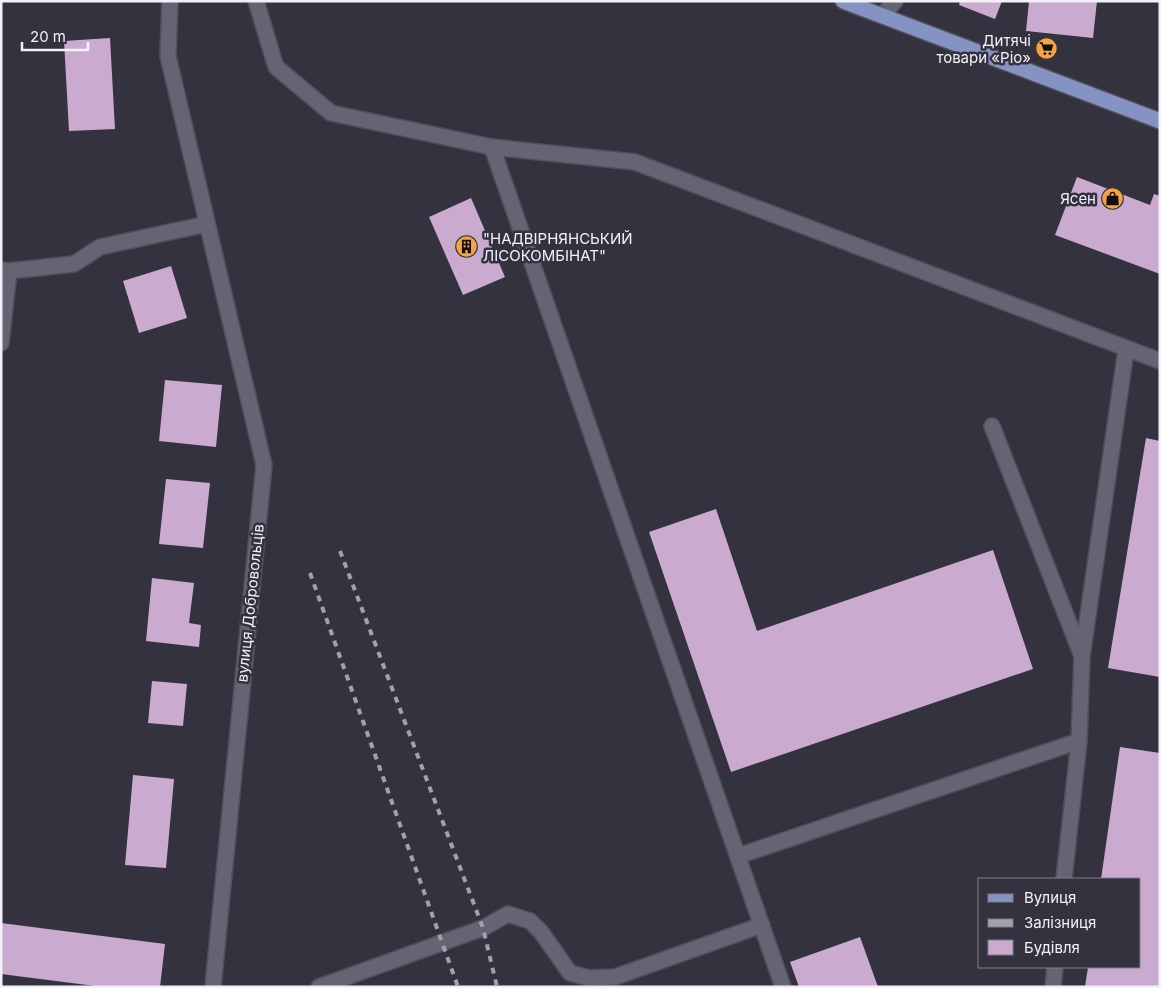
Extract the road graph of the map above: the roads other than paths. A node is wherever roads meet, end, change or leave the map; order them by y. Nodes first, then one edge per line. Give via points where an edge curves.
1 (170, 1) edge
2 (256, 1) edge
3 (843, 1) edge
4 (895, 1) edge
5 (882, 16) junction
6 (1160, 121) edge
7 (492, 147) junction
8 (207, 224) junction
9 (5, 270) edge
10 (1, 343) edge
11 (1126, 350) junction
12 (1160, 361) edge
13 (992, 426) dead end
14 (1082, 657) junction
15 (1079, 741) junction
16 (738, 856) junction
17 (1064, 878) edge
18 (762, 925) junction
19 (1055, 968) edge
20 (213, 987) edge
21 (319, 987) edge
22 (783, 987) edge
23 (1053, 987) edge

1 - 8 street, вулиця Добровольців via 168,56
2 - 7 street via 276,67 331,112
3 - 5 main road
4 - 5 street
5 - 6 main road
7 - 11 street via 635,162
7 - 16 street
8 - 9 street via 100,247 74,264
8 - 20 street, вулиця Добровольців via 264,465
9 - 10 street
11 - 12 street
11 - 14 street
13 - 14 street
14 - 15 street
15 - 16 street
15 - 17 street
16 - 18 street
18 - 21 street via 615,977 589,978 570,973 530,921 508,914 483,928
18 - 22 street
19 - 23 street

